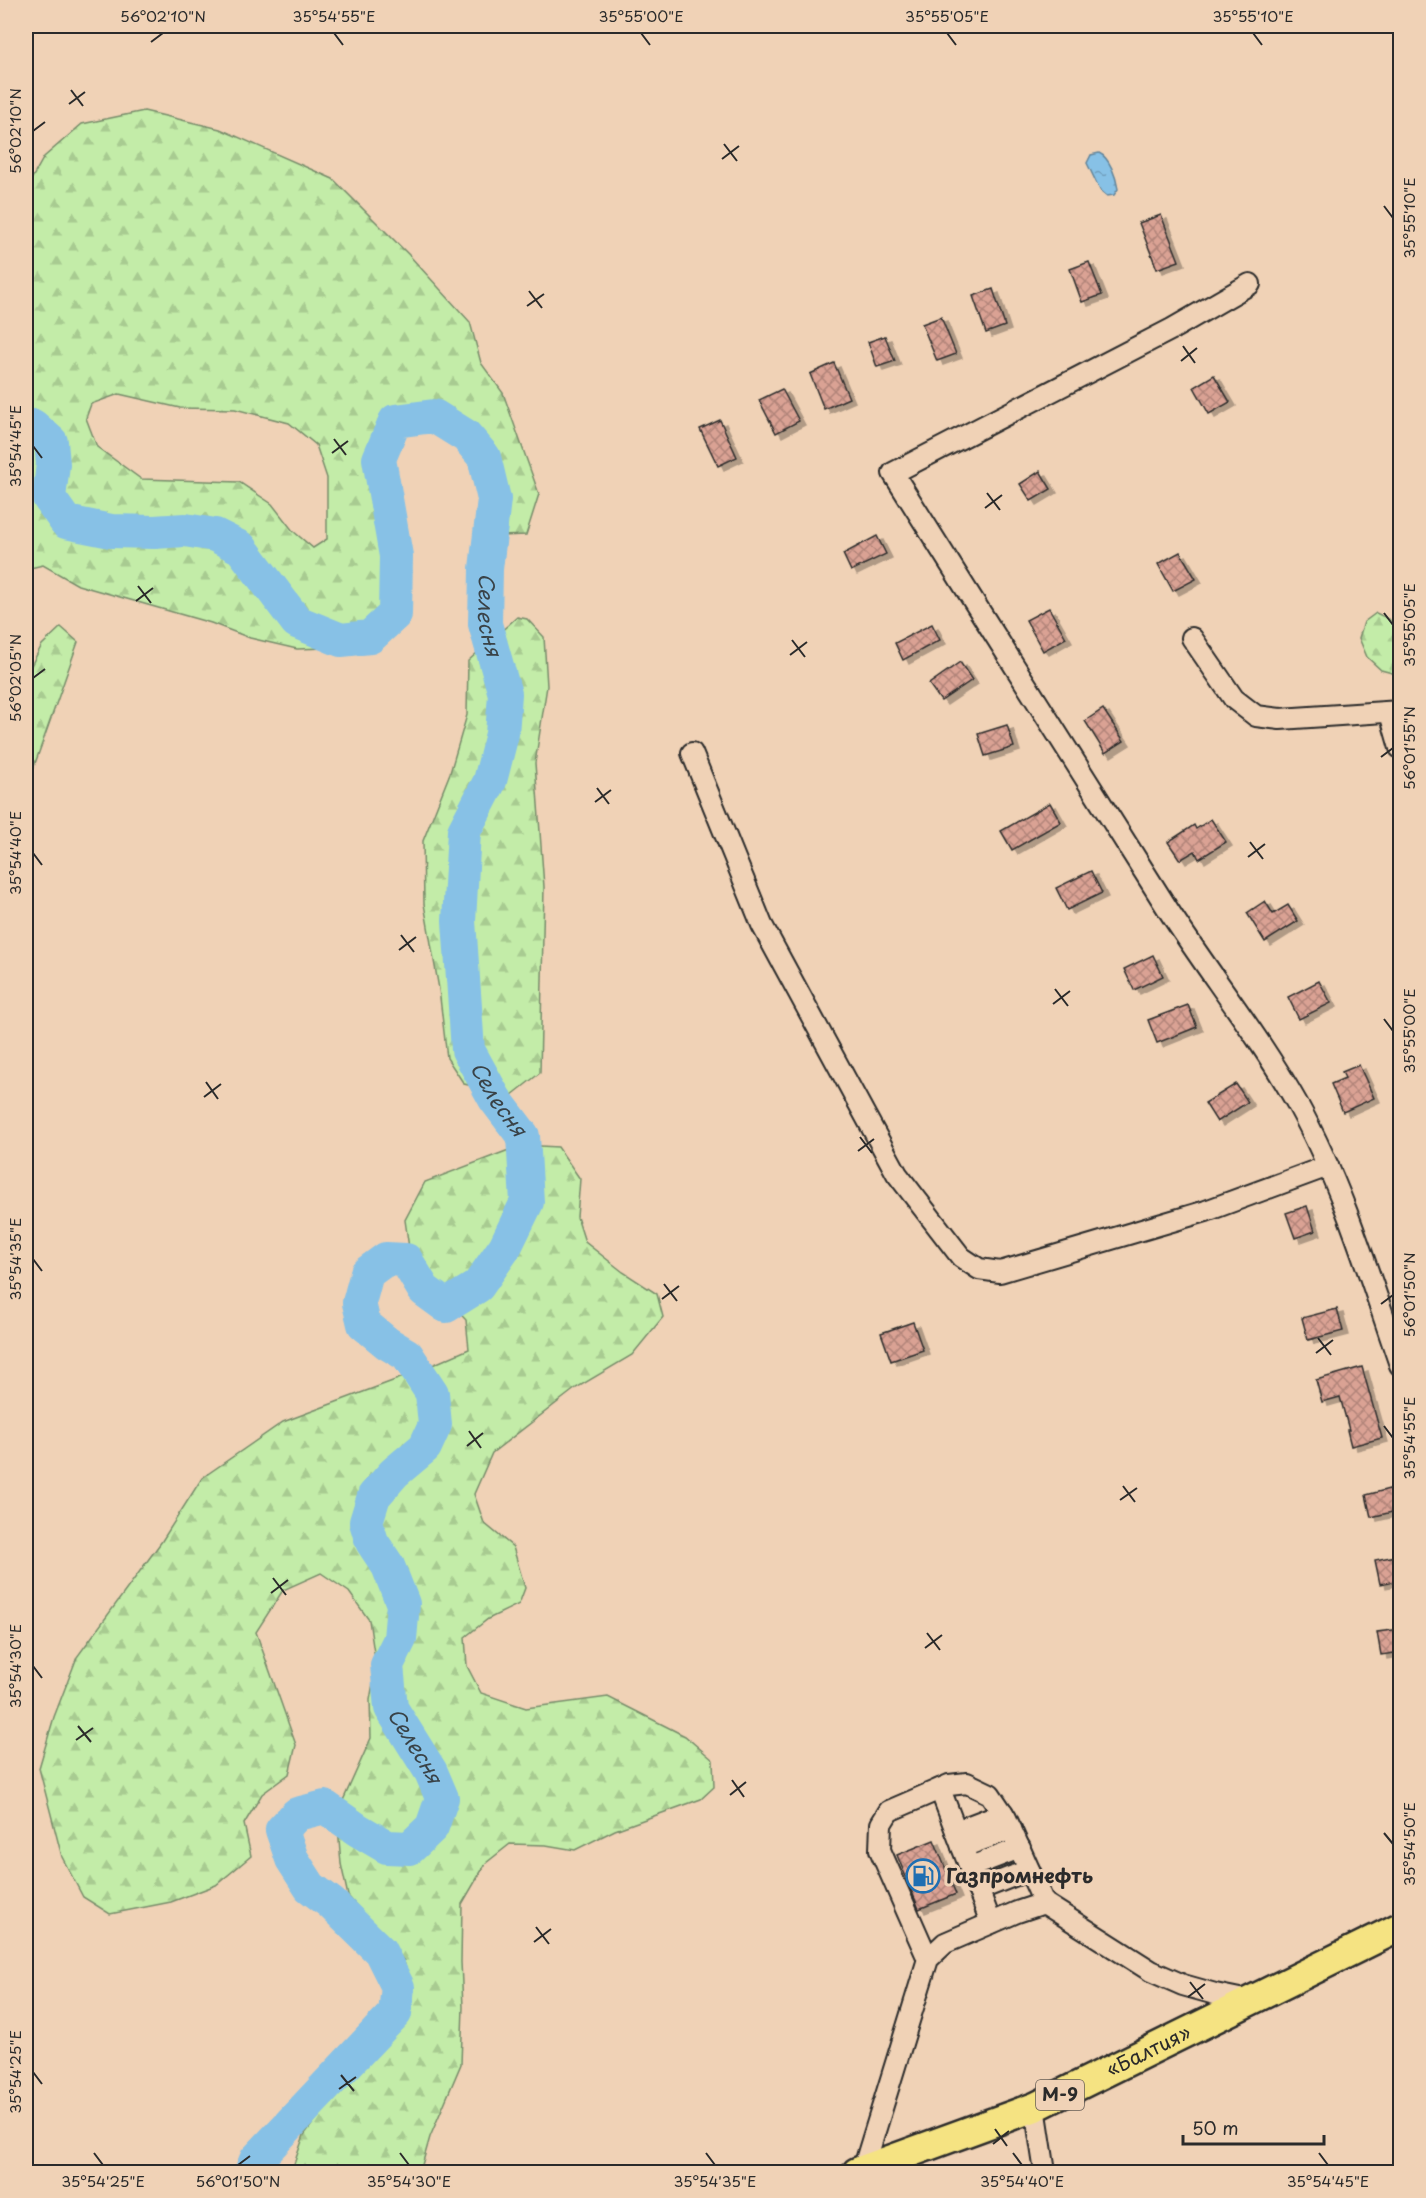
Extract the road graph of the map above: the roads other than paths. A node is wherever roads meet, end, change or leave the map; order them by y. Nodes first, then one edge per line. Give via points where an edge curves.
1 (1250, 284) dead end
2 (1192, 638) dead end
3 (1395, 712) edge
4 (1401, 748) edge
5 (692, 753) dead end
6 (1328, 1166) junction
7 (1401, 1365) edge
8 (940, 1789) junction
9 (1007, 1821) junction
10 (959, 1839) junction
11 (1020, 1848) junction
12 (970, 1867) junction
13 (1029, 1870) junction
14 (978, 1890) junction
15 (1044, 1903) junction
16 (991, 1923) junction
17 (1401, 1927) edge
18 (928, 1959) junction
19 (1249, 2001) junction
20 (1035, 2107) junction
21 (860, 2171) edge
22 (1045, 2172) edge

1 - 6 street via 893,473 1171,914 1265,1052 1298,1105
2 - 3 street via 1234,699 1256,716 1280,719
3 - 4 street
5 - 6 street via 762,925 897,1174 961,1257 979,1269 1000,1272 1194,1215
6 - 7 street
8 - 9 street via 967,1783 990,1794
8 - 10 street
8 - 18 street via 889,1811 881,1824 880,1837 880,1850
9 - 10 street
9 - 11 street
10 - 12 street
11 - 12 street
11 - 13 street
12 - 14 street
13 - 14 street
13 - 15 street
14 - 16 street
15 - 16 street
15 - 19 street via 1151,1971 1215,1994
16 - 18 street via 945,1943
17 - 19 highway, «Балтия» / М-9
18 - 21 street
19 - 20 highway, «Балтия» / М-9
20 - 21 highway, «Балтия» / М-9
20 - 22 street

